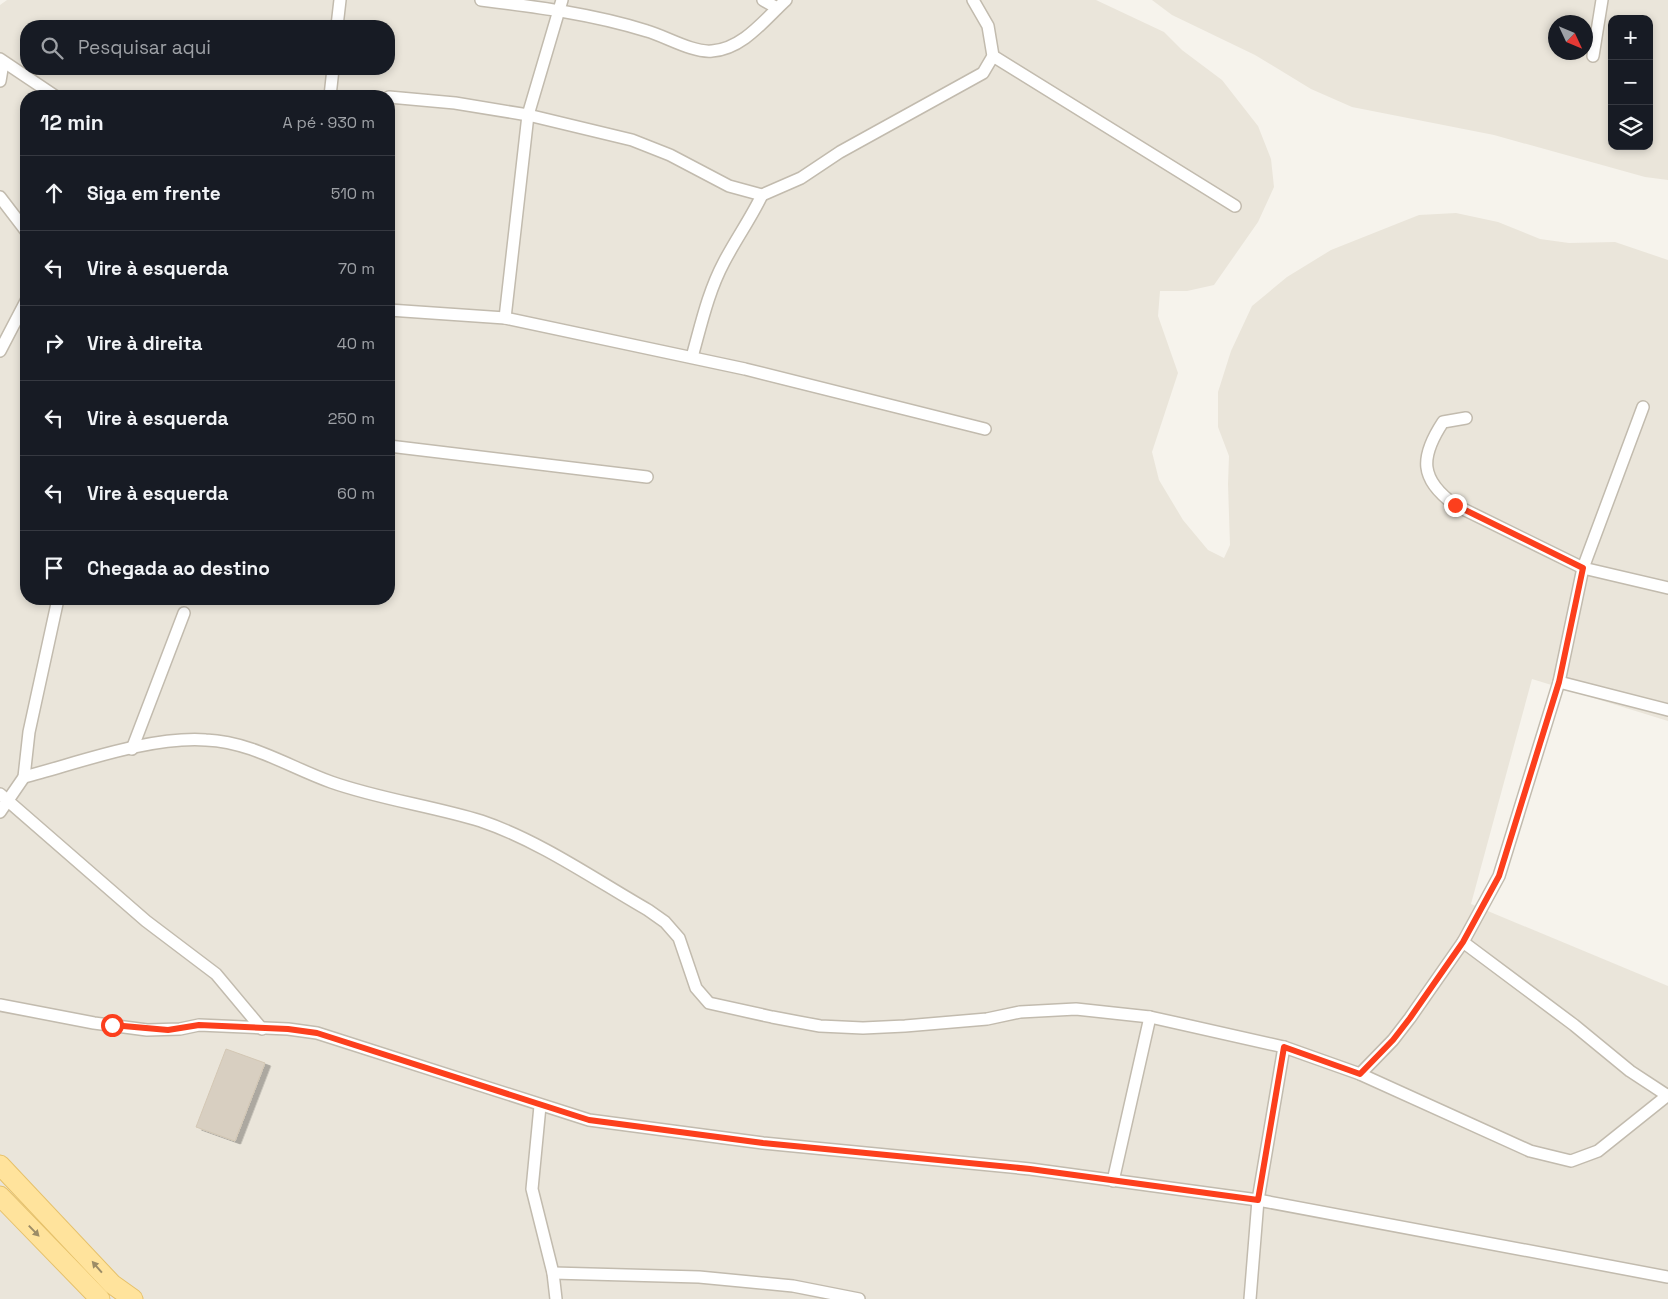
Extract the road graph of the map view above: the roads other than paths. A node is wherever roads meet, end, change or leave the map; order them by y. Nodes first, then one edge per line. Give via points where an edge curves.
1 (340, 0) edge
2 (481, 0) edge
3 (764, 0) edge
4 (786, 0) edge
5 (973, 0) edge
6 (1602, 0) edge
7 (560, 5) edge
8 (777, 8) junction
9 (338, 20) edge
10 (993, 56) junction
11 (1593, 56) dead end
12 (1, 61) edge
13 (20, 73) edge
14 (23, 75) edge
15 (332, 75) edge
16 (0, 81) edge
17 (46, 90) edge
18 (331, 90) edge
19 (395, 98) edge
20 (528, 114) junction
21 (762, 195) junction
22 (0, 197) edge
23 (1236, 206) dead end
24 (20, 223) edge
25 (395, 310) edge
26 (20, 313) edge
27 (504, 318) junction
28 (0, 351) edge
29 (692, 357) junction
30 (1643, 408) dead end
31 (1466, 418) dead end
32 (985, 429) dead end
33 (395, 447) edge
34 (647, 477) dead end
35 (1583, 568) junction
36 (1668, 588) edge
37 (57, 605) edge
38 (184, 613) dead end
39 (1559, 682) junction
40 (1668, 710) edge
41 (132, 749) junction
42 (24, 777) junction
43 (4, 798) edge
44 (0, 812) edge
45 (1463, 942) junction
46 (0, 1005) edge
47 (1150, 1017) junction
48 (262, 1029) junction
49 (1284, 1047) junction
50 (1360, 1074) junction
51 (1668, 1095) edge
52 (540, 1106) junction
53 (0, 1165) edge
54 (1113, 1181) junction
55 (0, 1196) edge
56 (1258, 1200) junction
57 (552, 1273) junction
58 (1668, 1277) edge
59 (100, 1299) edge
60 (133, 1299) edge
61 (556, 1299) edge
62 (860, 1299) edge
63 (1250, 1299) edge

1 - 9 street
2 - 7 street
3 - 8 street
4 - 8 street
5 - 10 street via 988,26
6 - 11 street
7 - 8 street via 712,52 742,41
7 - 20 street
10 - 21 street via 983,73 840,152 801,178
10 - 23 street
12 - 13 street
12 - 16 street
14 - 17 street
15 - 18 street
19 - 20 street
20 - 21 street via 632,140 670,155 729,186
20 - 27 street
21 - 29 street via 723,263 708,298
22 - 24 street
25 - 27 street
26 - 28 street
27 - 29 street
29 - 32 street
30 - 35 street
31 - 35 street via 1443,422 1430,441 1426,459 1429,478 1436,489 1455,505
33 - 34 street
35 - 36 street
35 - 39 street
37 - 42 street via 29,732
38 - 41 street
39 - 40 street
39 - 45 street via 1499,876
41 - 42 street
41 - 47 street via 173,741 206,740 249,748 330,782 482,822 538,846 665,922 679,938 696,988 709,1003 729,1009 820,1026 863,1028 1076,1009
42 - 43 street
43 - 44 street
43 - 48 street via 146,921 216,974
45 - 50 street via 1393,1040
45 - 51 street via 1630,1071
46 - 48 street via 147,1030 199,1025
47 - 49 street
47 - 54 street
48 - 52 street via 317,1033
49 - 50 street
49 - 56 street
50 - 51 street via 1530,1151 1571,1161 1598,1151
52 - 54 street via 589,1120 763,1143 956,1161
52 - 57 street via 532,1189
60 -> 53 main road via 112,1284
54 - 56 street
55 -> 59 main road
56 - 58 street
56 - 63 street
57 - 61 street
57 - 62 street via 699,1277 793,1286

